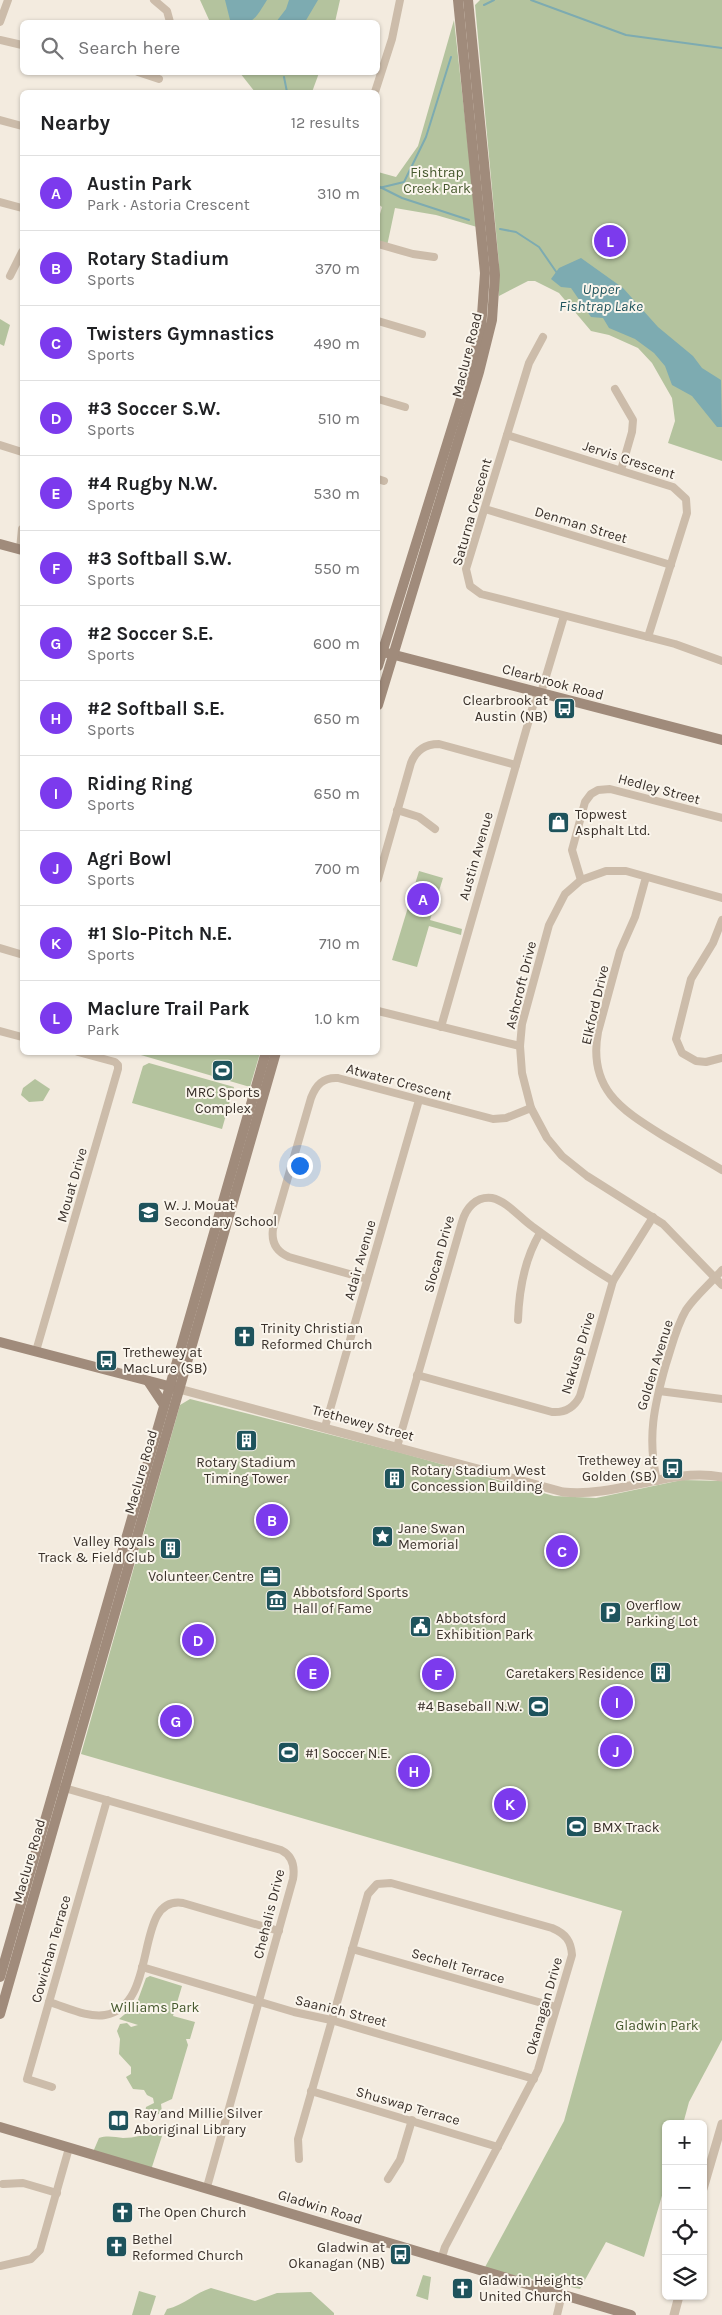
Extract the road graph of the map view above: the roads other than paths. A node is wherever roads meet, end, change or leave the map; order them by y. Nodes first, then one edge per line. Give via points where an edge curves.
1 (8, 0) edge
2 (154, 0) edge
3 (400, 0) edge
4 (458, 0) edge
5 (468, 0) edge
6 (169, 20) edge
7 (0, 22) edge
8 (0, 40) edge
9 (20, 45) edge
10 (148, 75) edge
11 (159, 79) dead end
12 (376, 90) edge
13 (0, 120) edge
14 (20, 125) edge
15 (0, 202) edge
16 (20, 207) edge
17 (380, 245) edge
18 (20, 256) edge
19 (434, 257) dead end
20 (10, 276) dead end
21 (380, 322) edge
22 (422, 334) dead end
23 (543, 337) dead end
24 (615, 389) dead end
25 (380, 400) edge
26 (404, 407) dead end
27 (507, 435) junction
28 (0, 445) edge
29 (20, 451) edge
30 (621, 470) junction
31 (485, 508) junction
32 (0, 544) edge
33 (20, 548) edge
34 (671, 566) junction
35 (564, 616) junction
36 (648, 637) junction
37 (380, 651) edge
38 (392, 654) junction
39 (722, 661) edge
40 (539, 693) junction
41 (380, 698) edge
42 (722, 740) edge
43 (516, 765) junction
44 (397, 810) junction
45 (722, 818) edge
46 (435, 829) dead end
47 (380, 872) edge
48 (646, 877) junction
49 (581, 880) junction
50 (722, 898) edge
51 (722, 920) edge
52 (0, 948) edge
53 (20, 954) dead end
54 (380, 1012) edge
55 (441, 1027) junction
56 (0, 1031) edge
57 (20, 1036) edge
58 (520, 1046) junction
59 (89, 1055) edge
60 (265, 1055) edge
61 (275, 1055) edge
62 (722, 1058) edge
63 (419, 1100) junction
64 (531, 1108) junction
65 (722, 1170) edge
66 (653, 1217) junction
67 (540, 1233) junction
68 (722, 1270) edge
69 (715, 1277) junction
70 (367, 1280) junction
71 (614, 1281) junction
72 (722, 1284) edge
73 (518, 1320) dead end
74 (0, 1342) edge
75 (36, 1351) junction
76 (417, 1376) junction
77 (148, 1381) junction
78 (174, 1388) junction
79 (659, 1391) junction
80 (722, 1399) edge
81 (164, 1405) junction
82 (325, 1427) junction
83 (397, 1447) junction
84 (722, 1477) edge
85 (657, 1481) junction
86 (59, 1787) junction
87 (107, 1800) junction
88 (279, 1931) junction
89 (352, 1949) junction
90 (142, 1967) junction
91 (0, 1977) edge
92 (258, 2001) junction
93 (49, 2002) junction
94 (556, 2007) junction
95 (0, 2014) edge
96 (331, 2020) junction
97 (534, 2079) junction
98 (52, 2087) dead end
99 (311, 2091) junction
100 (412, 2120) junction
101 (722, 2124) edge
102 (0, 2127) edge
103 (498, 2146) junction
104 (69, 2148) junction
105 (299, 2159) dead end
106 (707, 2176) edge
107 (388, 2179) dead end
108 (3, 2184) dead end
109 (207, 2188) junction
110 (57, 2193) junction
111 (442, 2257) junction
112 (0, 2266) edge
113 (562, 2294) junction
114 (677, 2300) edge
115 (557, 2315) edge
116 (631, 2315) edge
117 (674, 2315) edge

1 - 7 street
2 - 6 street via 167,11
3 - 12 street
4 - 37 main road, Maclure Road via 486,273 484,308 470,370
5 - 38 main road, Maclure Road via 495,274 492,320
8 - 9 street
10 - 11 street
13 - 14 street
15 - 16 street
17 - 19 street
18 - 20 street
21 - 22 street
23 - 27 street, Saturna Crescent via 529,363
24 - 30 street via 634,420
25 - 26 street
27 - 30 street, Jervis Crescent
27 - 31 street, Saturna Crescent
28 - 29 street
30 - 34 street, Jervis Crescent via 673,486 686,499 688,513
31 - 34 street, Denman Street
31 - 35 street, Saturna Crescent via 466,569 470,586 481,594
32 - 33 main road
34 - 36 street, Jervis Crescent
35 - 36 street, Saturna Crescent
35 - 40 street, Austin Avenue
36 - 39 street, Saturna Crescent
37 - 38 main road, Clearbrook Road
38 - 40 main road, Clearbrook Road
38 - 41 main road, Maclure Road
40 - 42 main road, Clearbrook Road
40 - 43 street, Austin Avenue
43 - 44 street via 429,744 414,755
43 - 55 street, Austin Avenue
44 - 46 street via 419,817
44 - 47 street
45 - 49 street, Hedley Street via 610,789 598,790 586,802 572,850
48 - 49 street, Ashcroft Drive via 606,871
48 - 50 street, Ashcroft Drive
48 - 65 street, Elkford Drive via 636,917 620,951 598,1032 598,1070 606,1089 622,1109
49 - 58 street, Ashcroft Drive via 565,894 550,924 522,1024
51 - 62 street via 713,943 692,978 676,1039 682,1053 696,1061
52 - 53 street
54 - 55 street
55 - 58 street
56 - 57 street
58 - 64 street, Ashcroft Drive via 522,1074
59 - 75 street, Mouat Drive via 115,1062 118,1069
60 - 78 main road, Maclure Road
61 - 78 main road, Maclure Road
63 - 64 street, Atwater Crescent via 499,1120
63 - 70 street, Adair Avenue
63 - 70 street, Atwater Crescent via 332,1078 319,1084 310,1098 273,1230 273,1240 278,1250 289,1257
64 - 66 street, Ashcroft Drive via 547,1138 562,1156 587,1176
66 - 69 street, Ashcroft Drive
66 - 71 street, Nakusp Drive
67 - 71 street, Slocan Drive
67 - 73 street via 518,1295
67 - 76 street, Slocan Drive via 493,1198 479,1200 470,1206 465,1212
68 - 69 street, Golden Avenue
69 - 72 street, Ashcroft Drive
69 - 79 street, Golden Avenue via 695,1298 679,1325
70 - 82 street, Adair Avenue
71 - 76 street, Nakusp Drive via 580,1396 564,1411 552,1412
74 - 75 main road, Trethewey Street
75 - 77 main road, Trethewey Street
76 - 83 street, Slocan Drive
77 - 78 main road, Trethewey Street
77 - 81 main road
78 - 81 main road, Maclure Road
78 - 82 street, Trethewey Street
78 - 86 main road, Maclure Road
79 - 80 street
79 - 85 street, Golden Avenue via 651,1436
81 - 86 main road, Maclure Road
82 - 83 street, Trethewey Street
83 - 85 street, Trethewey Street via 563,1492 605,1492
84 - 85 street, Trethewey Street via 694,1475
86 - 87 street, Chehalis Drive
86 - 91 main road, Maclure Road
86 - 95 main road, Maclure Road
87 - 88 street, Chehalis Drive via 286,1852 295,1872
87 - 93 street, Cowichan Terrace
88 - 90 street via 174,1902 160,1909 156,1915
88 - 92 street, Chehalis Drive
89 - 94 street, Sechelt Terrace
89 - 94 street, Okanagan Drive via 368,1894 377,1884 392,1883 552,1928 569,1940 572,1955
89 - 96 street
90 - 92 street, Saanich Street
90 - 93 street via 129,2002 114,2013 92,2014
92 - 96 street, Saanich Street
92 - 109 street, Chehalis Drive
93 - 98 street, Cowichan Terrace via 27,2079
94 - 97 street, Okanagan Drive
96 - 97 street, Saanich Street
96 - 99 street
97 - 103 street, Okanagan Drive
99 - 100 street, Shuswap Terrace
99 - 105 street via 298,2139
100 - 103 street, Shuswap Terrace
100 - 107 street via 400,2160
101 - 106 street
102 - 104 main road, Gladwin Road
103 - 111 street, Okanagan Drive
104 - 109 main road, Gladwin Road
104 - 110 street
108 - 110 street via 23,2183
109 - 111 main road, Gladwin Road
110 - 112 street via 40,2250 31,2259
111 - 113 main road, Gladwin Road
113 - 115 street
113 - 116 main road, Gladwin Road
114 - 117 street

